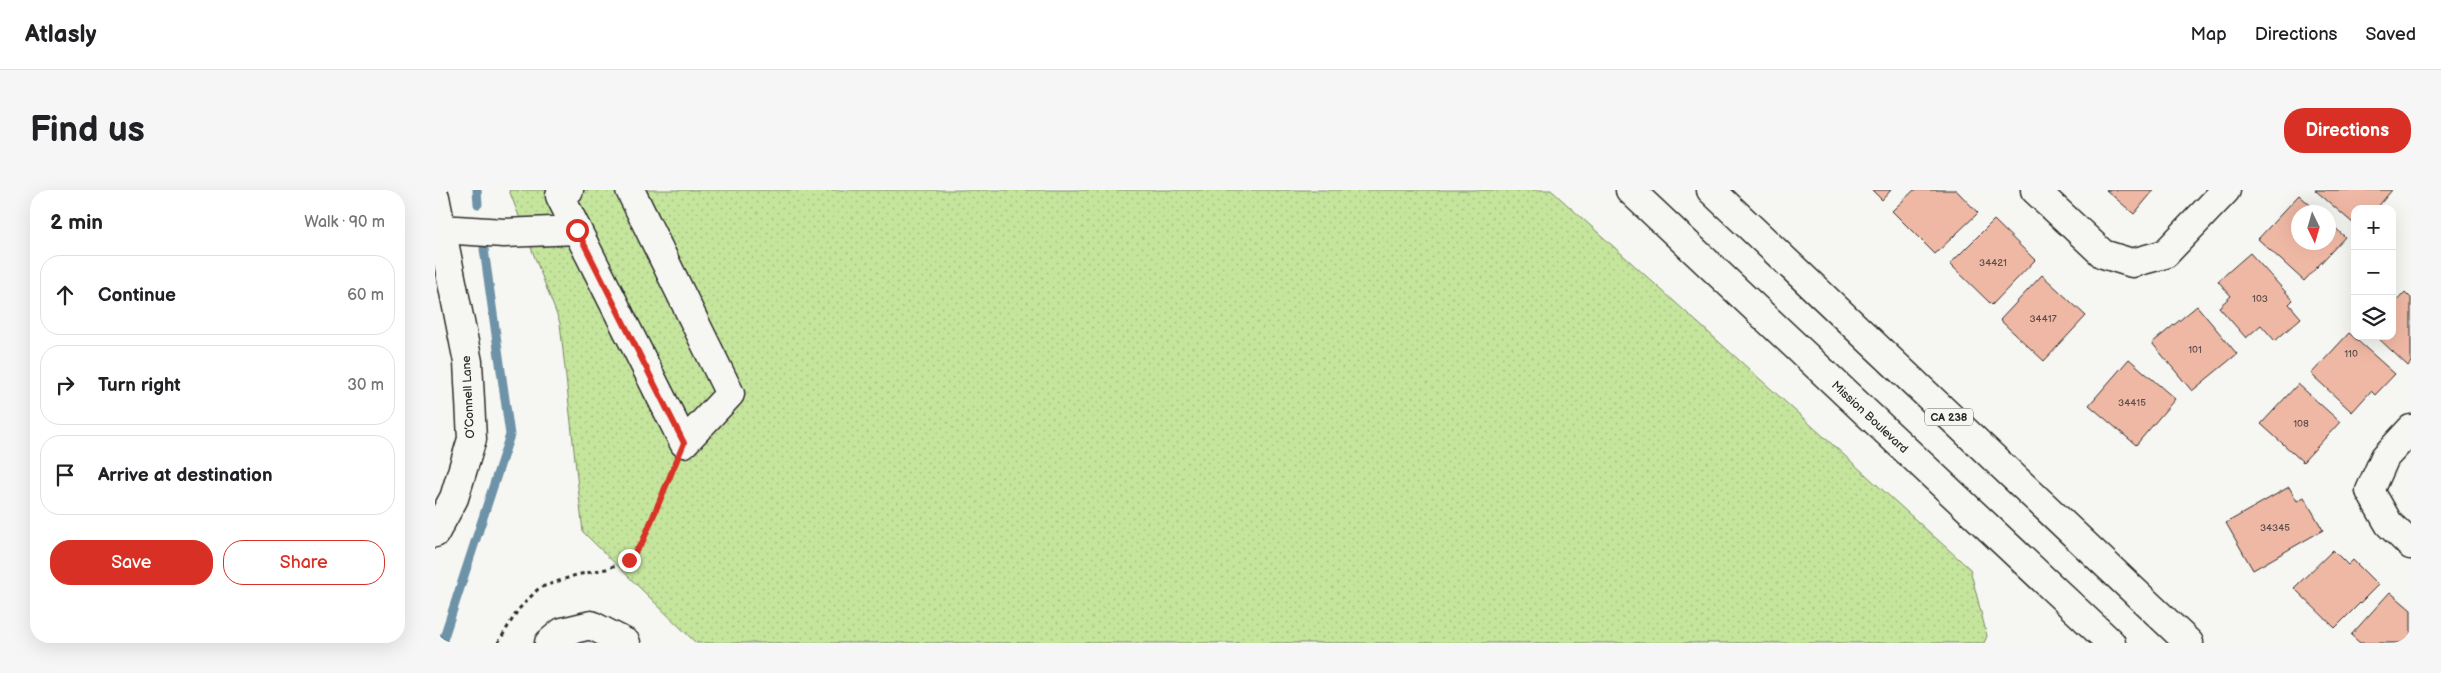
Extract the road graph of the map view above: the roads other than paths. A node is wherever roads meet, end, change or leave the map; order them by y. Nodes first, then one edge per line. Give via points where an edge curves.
1 (569, 190) edge
2 (630, 190) edge
3 (1629, 190) edge
4 (1711, 190) edge
5 (2035, 190) edge
6 (2226, 190) edge
7 (435, 198) edge
8 (440, 229) junction
9 (577, 230) junction
10 (2411, 429) edge
11 (435, 533) edge
12 (2411, 545) edge
13 (2105, 640) edge
14 (549, 643) edge
15 (626, 643) edge
16 (2189, 643) edge

1 - 9 main road via 560,196
2 - 9 main road via 730,394 684,443
3 - 13 main road, Mission Boulevard
4 - 16 main road, CA 238
5 - 6 main road via 2103,254 2132,262 2165,254
7 - 8 main road, O’Connell Lane
8 - 9 main road via 504,233
8 - 11 main road, O’Connell Lane via 468,362 473,439 454,498
10 - 12 main road via 2385,457 2370,491 2389,524
14 - 15 main road via 562,632 591,625

